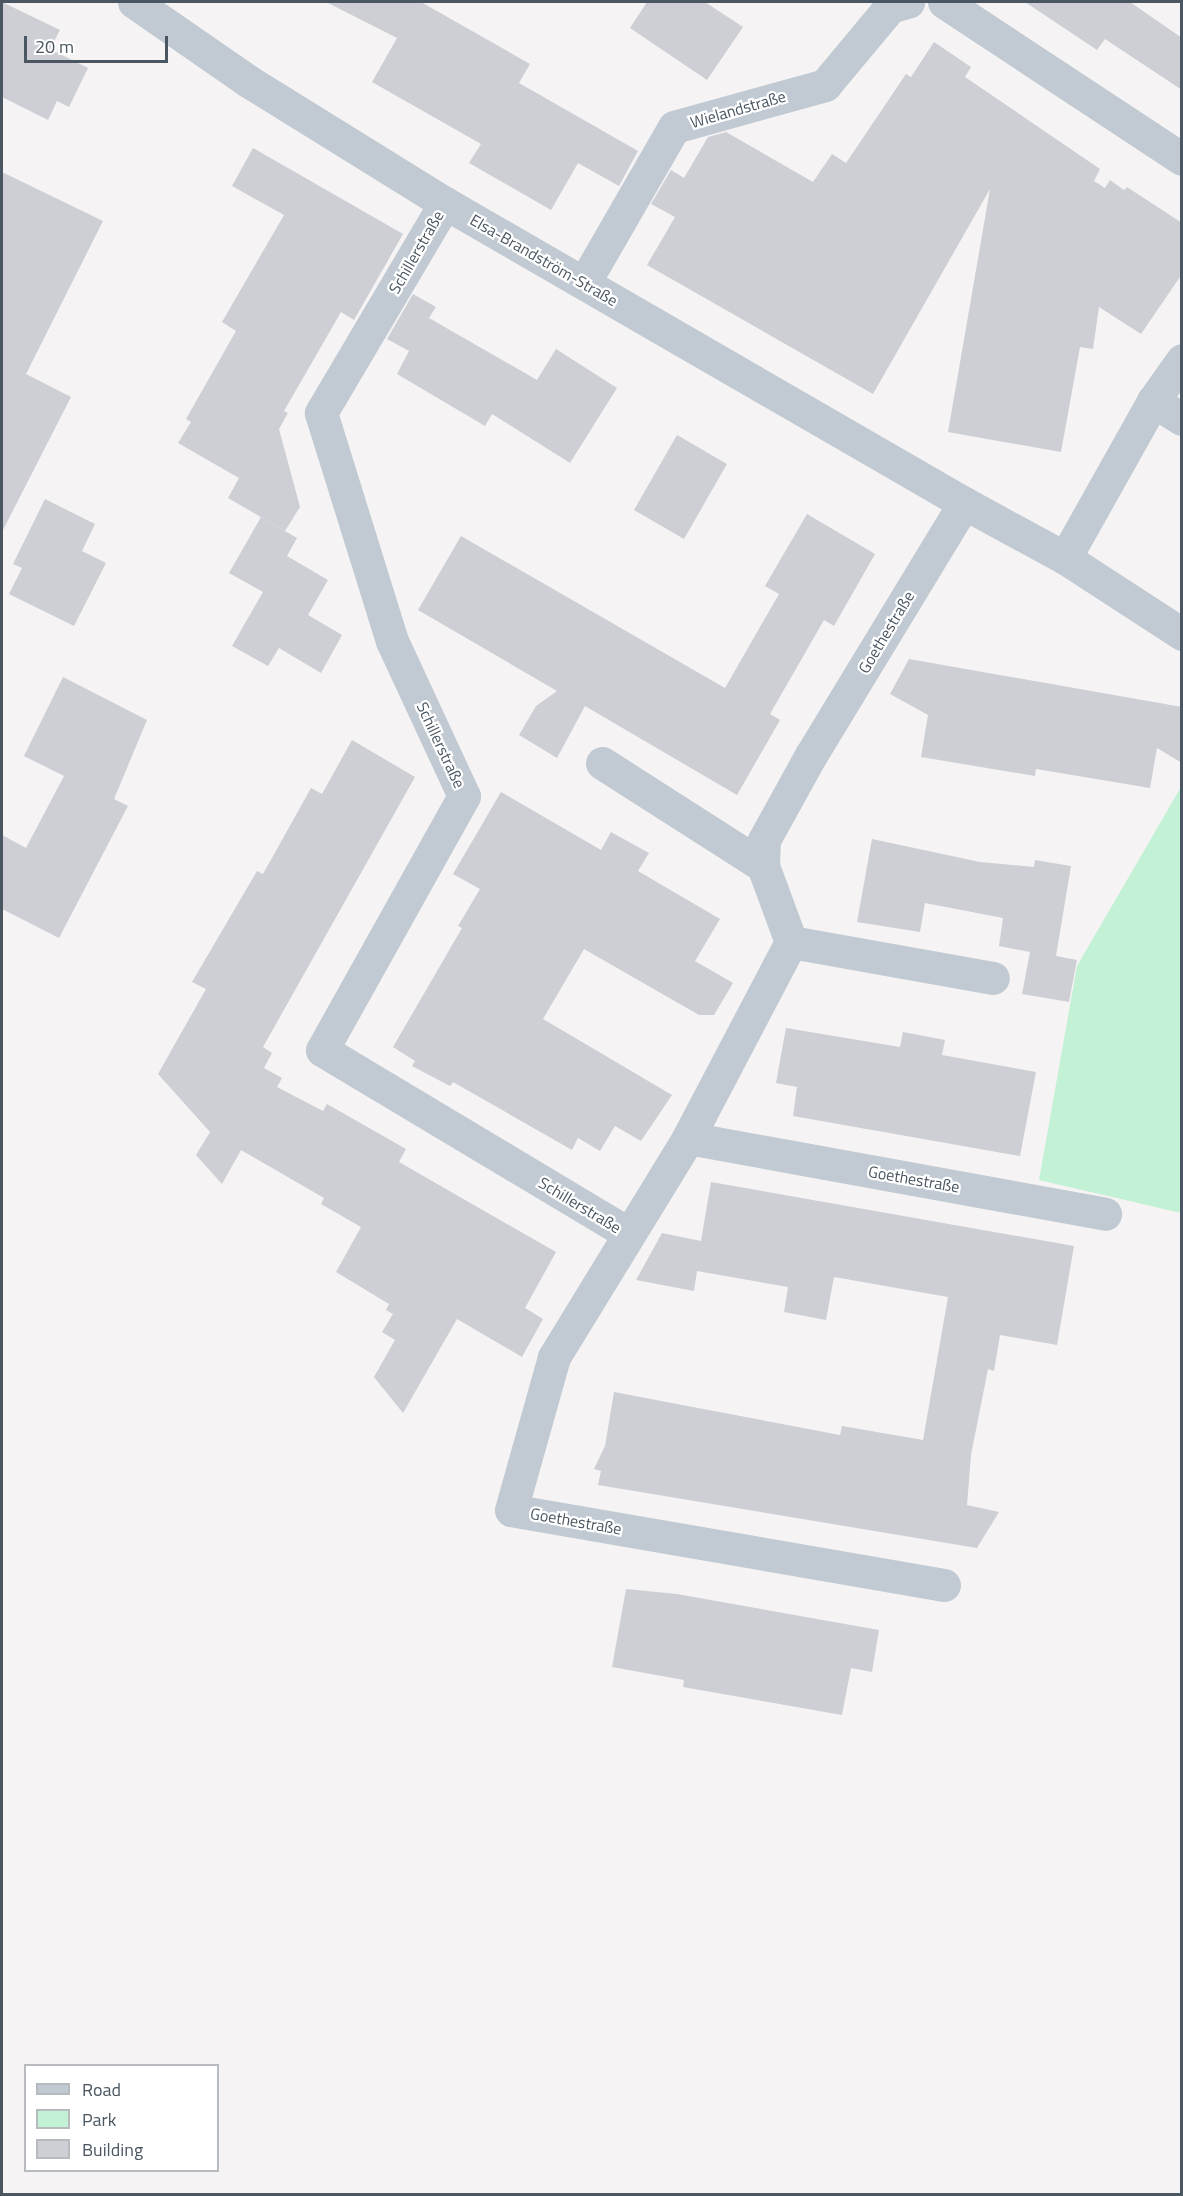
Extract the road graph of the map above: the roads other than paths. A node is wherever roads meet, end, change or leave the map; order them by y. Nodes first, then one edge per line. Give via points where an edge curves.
1 (134, 2) edge
2 (908, 2) edge
3 (944, 2) edge
4 (1182, 159) edge
5 (445, 203) junction
6 (584, 284) junction
7 (1182, 360) edge
8 (1153, 401) junction
9 (1182, 420) edge
10 (964, 502) junction
11 (1065, 558) junction
12 (1182, 634) edge
13 (602, 764) dead end
14 (763, 866) junction
15 (791, 942) junction
16 (993, 978) dead end
17 (688, 1138) junction
18 (1105, 1214) dead end
19 (629, 1234) junction
20 (944, 1586) dead end

1 - 5 street, Elsa-Brandström-Straße via 248,81
2 - 6 street, Wielandstraße via 890,7 825,85 674,127
3 - 4 street
5 - 6 street, Elsa-Brandström-Straße
5 - 19 street, Schillerstraße via 321,413 392,641 464,796 322,1050
6 - 10 street, Elsa-Brandström-Straße
7 - 8 street
8 - 9 street
8 - 11 street
10 - 11 street
10 - 14 street, Goethestraße via 764,840
11 - 12 street
13 - 14 street
14 - 15 street, Goethestraße
15 - 16 street
15 - 17 street, Goethestraße
17 - 18 street, Goethestraße
17 - 19 street, Goethestraße
19 - 20 street, Goethestraße via 554,1357 511,1510

